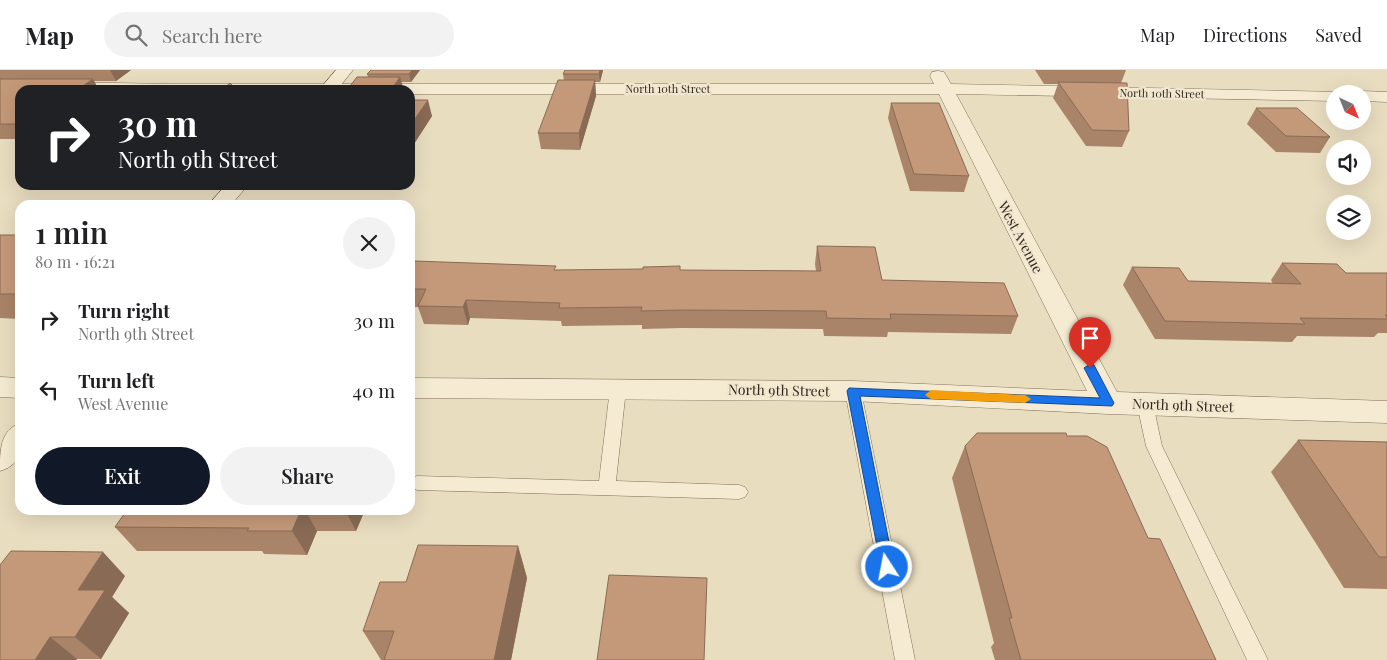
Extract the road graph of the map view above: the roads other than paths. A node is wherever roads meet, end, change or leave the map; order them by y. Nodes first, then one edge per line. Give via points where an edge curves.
1 (345, 70) edge
2 (939, 79) edge
3 (332, 85) edge
4 (0, 86) edge
5 (15, 86) edge
6 (415, 88) edge
7 (1326, 96) edge
8 (1371, 96) edge
9 (1387, 97) edge
10 (233, 190) edge
11 (224, 200) edge
12 (0, 388) edge
13 (15, 388) edge
14 (415, 388) edge
15 (618, 389) junction
16 (853, 391) junction
17 (1108, 403) junction
18 (1144, 404) junction
19 (1387, 412) edge
20 (15, 440) edge
21 (0, 459) edge
22 (417, 483) dead end
23 (607, 488) junction
24 (739, 492) dead end
25 (905, 660) edge
26 (1258, 660) edge

1 - 3 street
2 - 6 street, North 10th Street
2 - 7 street, North 10th Street
2 - 17 street, West Avenue
4 - 5 street, North 10th Street
8 - 9 street
10 - 11 street
12 - 13 street
14 - 15 street, North 9th Street
15 - 16 street, North 9th Street
15 - 23 lane
16 - 17 street, North 9th Street
16 - 25 lane
17 - 18 street, North 9th Street
18 - 19 street, North 9th Street
18 - 26 lane via 1154,446
20 - 21 street
22 - 23 lane
23 - 24 lane

